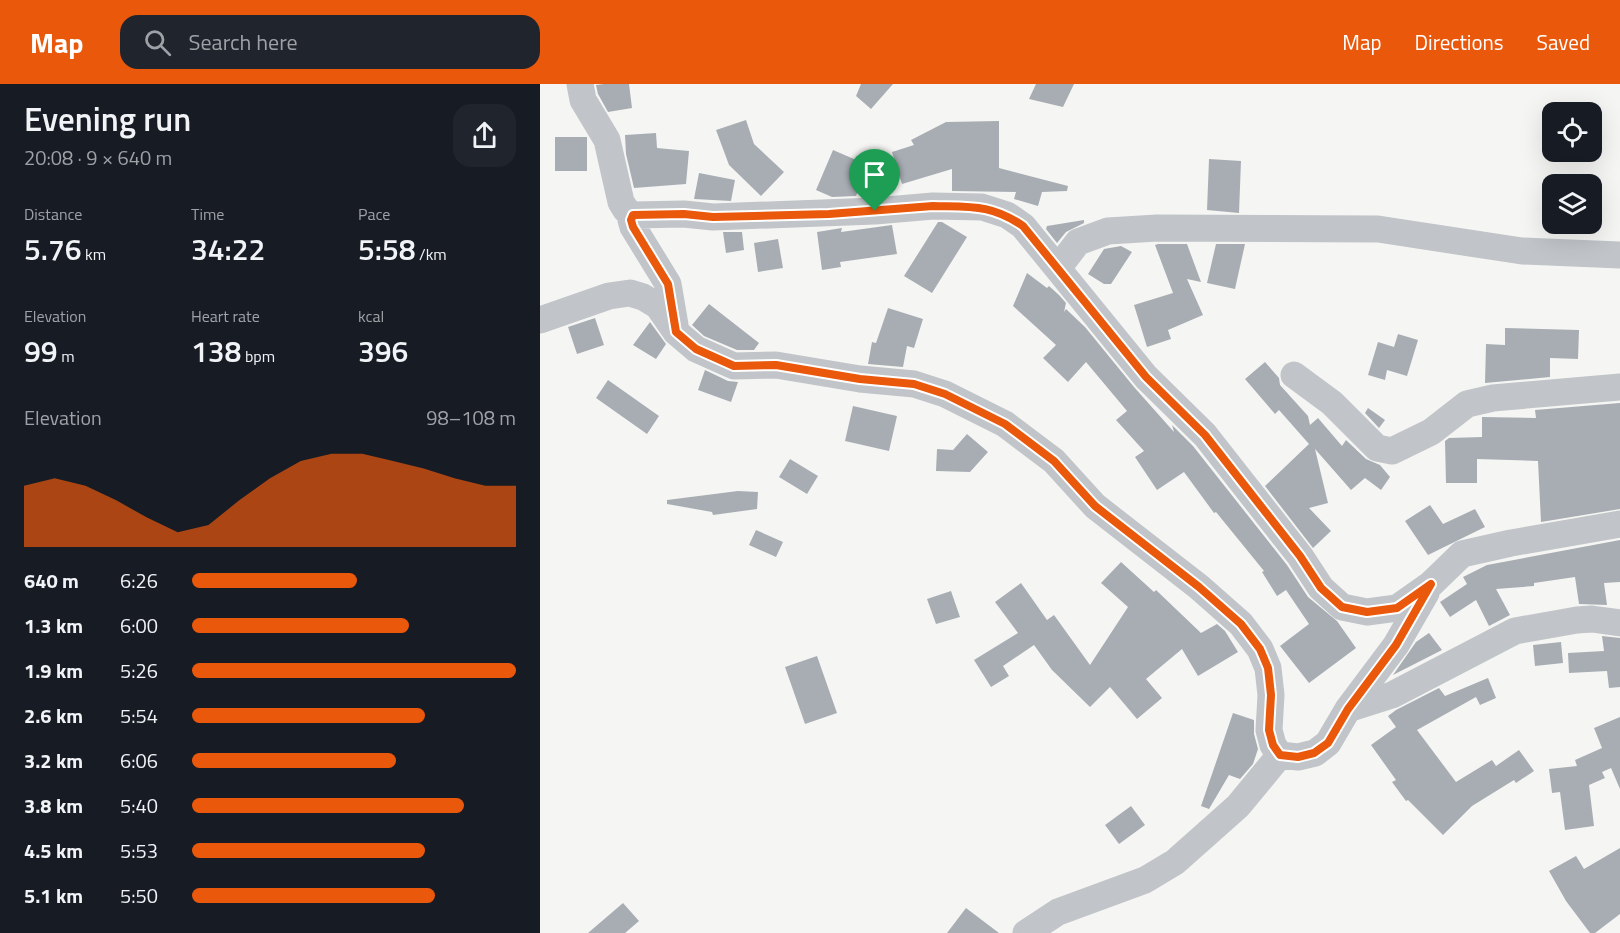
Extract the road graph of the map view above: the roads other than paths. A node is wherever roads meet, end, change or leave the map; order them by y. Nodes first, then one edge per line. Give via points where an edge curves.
1 (580, 84) edge
2 (633, 215) junction
3 (1620, 255) edge
4 (1058, 268) junction
5 (540, 320) edge
6 (676, 332) junction
7 (1294, 375) dead end
8 (1620, 387) edge
9 (1620, 524) edge
10 (1431, 584) junction
11 (1620, 623) edge
12 (1348, 709) junction
13 (1280, 755) junction
14 (1026, 933) edge

1 - 2 street via 583,100 607,140 621,202
2 - 4 street via 713,217 982,207 1007,215 1023,226
2 - 6 street via 633,227 668,284
3 - 4 street via 1522,250 1378,229 1157,228 1108,231 1078,242
4 - 10 street via 1146,377 1205,435 1321,588 1342,607 1367,612 1397,608
5 - 6 street via 609,296 630,294 658,306
6 - 13 street via 696,349 734,366 776,365 914,384 945,394 1005,424 1054,461 1095,506 1241,624 1260,649 1268,668 1269,730
7 - 8 street via 1385,451 1431,432 1467,404 1493,398
9 - 10 street via 1462,554
10 - 12 street via 1396,645
11 - 12 street via 1577,620 1515,631 1392,695
12 - 13 street via 1328,743 1314,753 1298,757
13 - 14 street via 1238,806 1175,862 1145,880 1058,912

